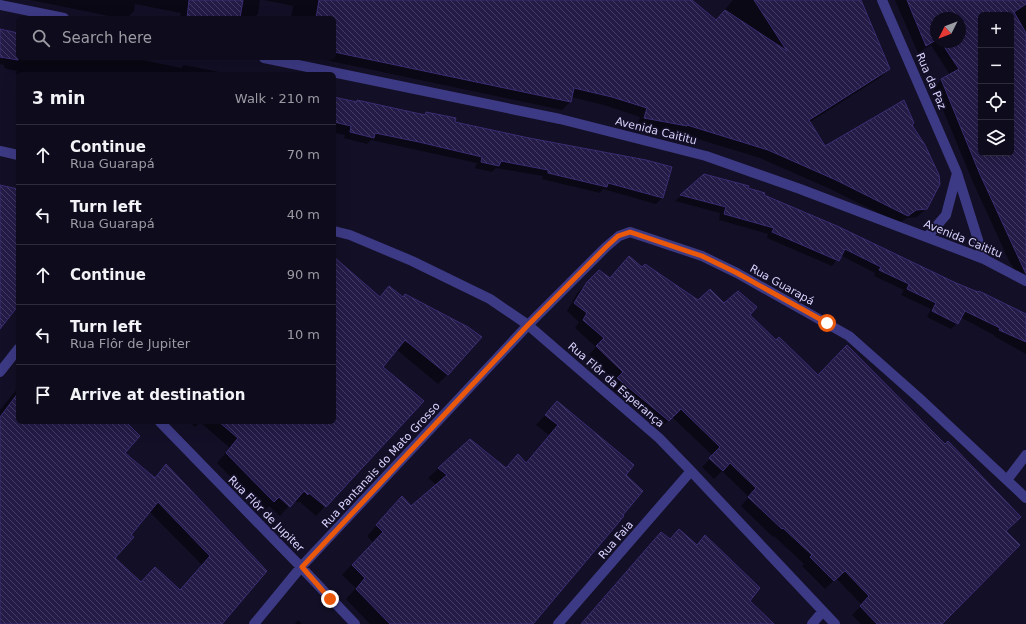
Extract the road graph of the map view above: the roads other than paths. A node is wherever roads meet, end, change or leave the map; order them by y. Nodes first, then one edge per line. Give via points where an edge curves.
1 (882, 0) edge
2 (0, 5) edge
3 (54, 16) edge
4 (274, 60) edge
5 (332, 72) edge
6 (336, 73) edge
7 (0, 151) edge
8 (16, 155) edge
9 (957, 172) junction
10 (336, 232) edge
11 (927, 237) junction
12 (984, 259) junction
13 (1026, 280) edge
14 (528, 325) junction
15 (16, 352) edge
16 (0, 372) edge
17 (162, 424) edge
18 (1026, 455) edge
19 (691, 471) junction
20 (1007, 480) junction
21 (1026, 498) edge
22 (302, 567) junction
23 (823, 612) junction
24 (254, 624) edge
25 (355, 624) edge
26 (558, 624) edge
27 (812, 624) edge
28 (835, 624) edge

1 - 9 street, Rua da Paz
2 - 3 street
4 - 5 street, Avenida Caititu
6 - 11 street, Avenida Caititu via 560,119 706,156
7 - 8 street
9 - 11 street via 946,215
9 - 12 street, Rua da Paz
10 - 14 street, Rua Flôr da Esperança via 419,264 490,299
11 - 12 street, Avenida Caititu
12 - 13 street, Avenida Caititu
14 - 19 street, Rua Flôr da Esperança via 659,438
14 - 20 street, Rua Guarapá via 618,236 630,232 702,256 849,336
14 - 22 street, Rua Pantanais do Mato Grosso
15 - 16 street
17 - 22 street, Rua Flôr de Jupiter
18 - 20 street
19 - 23 street, Rua Flôr da Esperança
19 - 26 street, Rua Faia
20 - 21 street, Rua Guarapá
22 - 24 street, Rua Pantanais do Mato Grosso
22 - 25 street, Rua Flôr de Jupiter
23 - 27 street
23 - 28 street, Rua Flôr da Esperança

